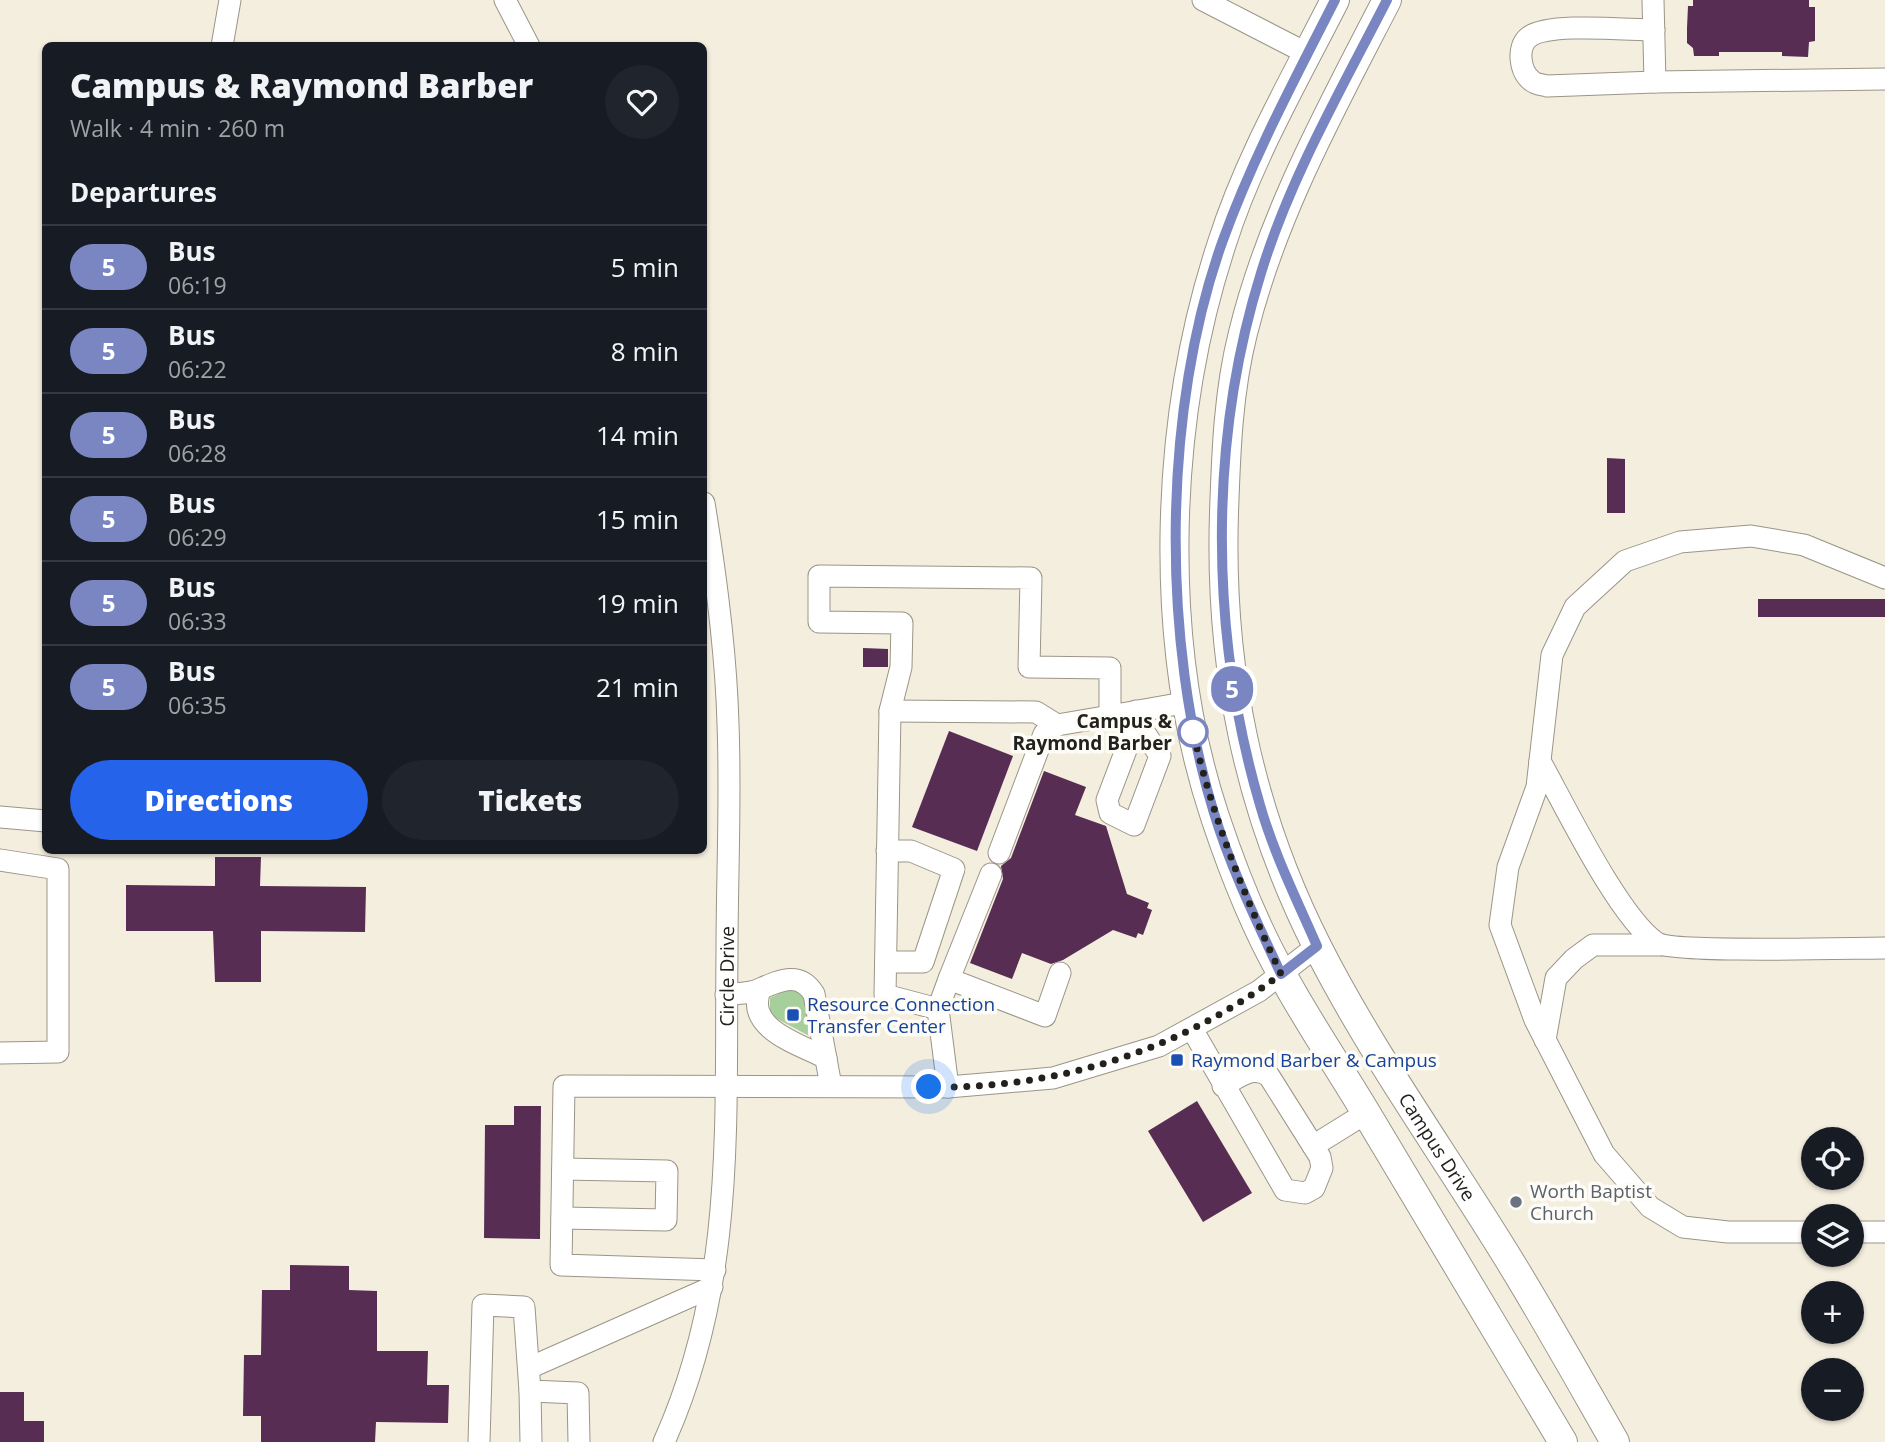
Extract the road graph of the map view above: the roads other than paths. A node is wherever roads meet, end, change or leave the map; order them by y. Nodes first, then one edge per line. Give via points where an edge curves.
1 (230, 0) edge
2 (505, 0) edge
3 (1203, 0) edge
4 (1387, 0) edge
5 (1653, 0) edge
6 (1328, 2) edge
7 (1654, 30) junction
8 (223, 42) edge
9 (527, 42) edge
10 (1308, 54) junction
11 (1885, 79) edge
12 (1655, 82) junction
13 (707, 548) edge
14 (1885, 578) edge
15 (710, 593) edge
16 (713, 641) edge
17 (1189, 702) junction
18 (890, 710) junction
19 (1110, 716) junction
20 (1057, 725) junction
21 (1540, 761) junction
22 (0, 817) edge
23 (42, 821) edge
24 (887, 851) junction
25 (999, 853) dead end
26 (0, 860) edge
27 (991, 874) dead end
28 (1660, 944) junction
29 (1317, 946) junction
30 (1885, 948) edge
31 (886, 962) junction
32 (1060, 973) dead end
33 (1281, 974) junction
34 (949, 979) junction
35 (760, 990) junction
36 (726, 995) junction
37 (938, 1009) junction
38 (1192, 1029) junction
39 (1545, 1040) junction
40 (0, 1053) edge
41 (826, 1058) junction
42 (726, 1085) junction
43 (831, 1086) junction
44 (1223, 1086) junction
45 (948, 1087) junction
46 (1366, 1113) junction
47 (1313, 1146) junction
48 (563, 1170) junction
49 (1462, 1188) junction
50 (1422, 1210) junction
51 (562, 1218) junction
52 (1801, 1233) edge
53 (1864, 1233) edge
54 (1885, 1233) edge
55 (714, 1278) junction
56 (528, 1368) junction
57 (530, 1391) junction
58 (479, 1442) edge
59 (531, 1442) edge
60 (579, 1442) edge
61 (664, 1442) edge
62 (1563, 1442) edge
63 (1615, 1442) edge

1 - 8 street
2 - 9 street
3 - 10 street
4 - 29 main road, Campus Drive via 1301,172 1261,271 1232,388 1226,450 1223,557 1230,680 1269,832
5 - 7 street
6 - 10 main road
7 - 12 street
7 - 12 street via 1549,30 1529,37 1521,48 1522,66 1532,82 1547,86
10 - 17 main road via 1265,139 1222,242 1189,373 1176,544 1178,623
11 - 12 street
13 - 15 street, Circle Drive
14 - 21 street via 1804,545 1751,536 1680,542 1625,561 1575,607 1552,655
15 - 16 street, Circle Drive
16 - 36 street, Circle Drive via 728,724
17 - 19 street via 1136,716
17 - 33 main road via 1214,815
18 - 19 street via 901,667 902,623 819,622 819,576 1031,578 1029,667 1110,668
18 - 20 street via 1036,712
18 - 24 street
19 - 20 street
20 - 25 street via 1044,734
21 - 28 street via 1634,923
21 - 39 street via 1536,787 1508,867 1500,925
22 - 23 street
24 - 31 street
24 - 31 street via 911,851 954,869 923,962
26 - 40 street via 58,869 58,1052
27 - 34 street
28 - 30 street
28 - 39 street via 1593,945 1574,959 1556,978
29 - 33 street
29 - 49 main road, Campus Drive
31 - 37 street via 885,995
32 - 34 street via 1045,1016
33 - 38 street
33 - 46 main road
34 - 37 street
35 - 36 street
35 - 41 street via 756,1000 762,1021
35 - 41 street via 791,978 808,984
36 - 42 street, Circle Drive
37 - 45 street
38 - 44 street
38 - 45 street via 1159,1046 1053,1078
39 - 52 street via 1604,1154 1650,1207 1683,1227 1728,1233
41 - 43 street
42 - 43 street
42 - 48 street via 564,1086
42 - 55 street, Circle Drive via 723,1207
43 - 45 street
44 - 47 street via 1252,1070 1262,1071
44 - 47 street via 1285,1189 1305,1193 1314,1188 1322,1168
46 - 47 street
46 - 50 main road
48 - 51 street
48 - 51 street via 667,1171 666,1220
49 - 50 main road
49 - 63 main road, Campus Drive
50 - 62 main road
51 - 55 street via 561,1265
53 - 54 street
55 - 56 street
55 - 61 street, Circle Drive via 697,1354
56 - 57 street
56 - 58 street via 524,1307 483,1304
57 - 59 street
57 - 60 street via 578,1393

